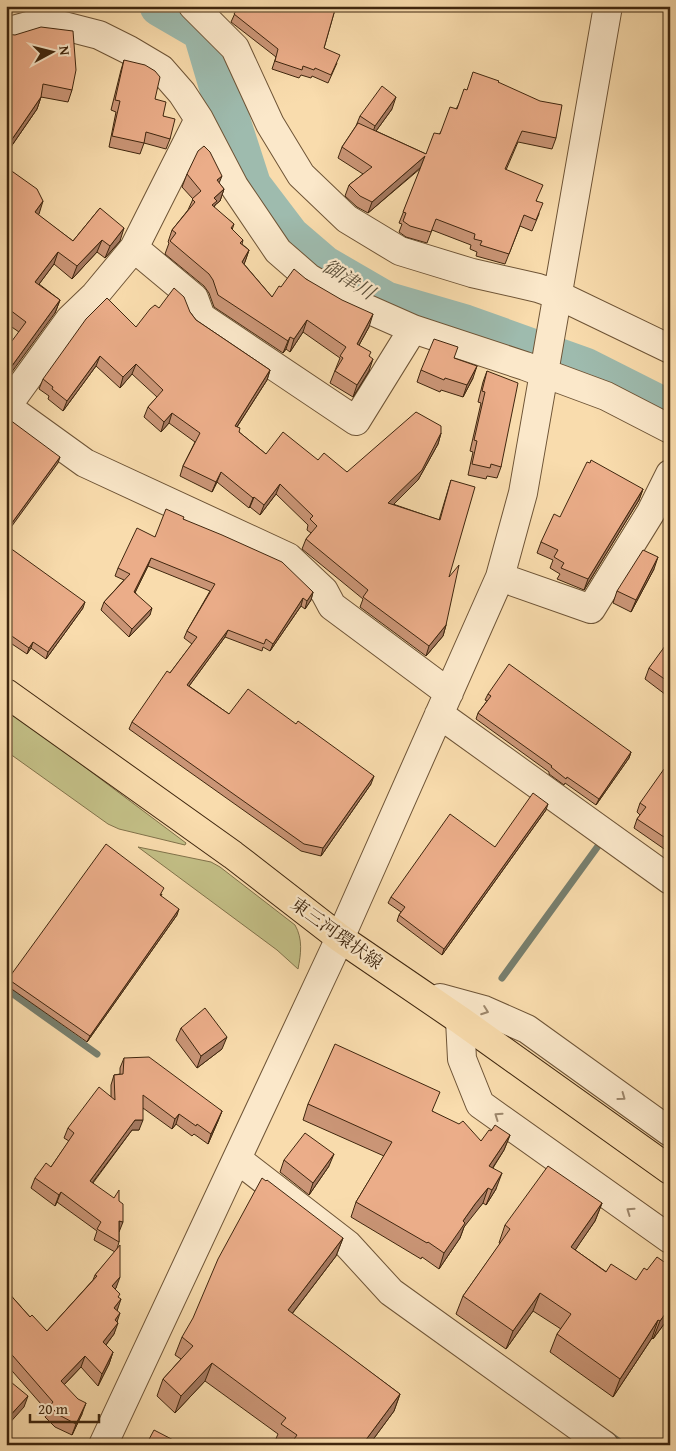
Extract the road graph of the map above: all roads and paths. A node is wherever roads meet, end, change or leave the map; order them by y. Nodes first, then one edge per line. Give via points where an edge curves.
1 (193, 6) edge
2 (608, 6) edge
3 (6, 32) edge
4 (199, 119) junction
5 (134, 248) junction
6 (558, 298) junction
7 (413, 329) junction
8 (670, 349) edge
9 (545, 371) junction
10 (6, 406) edge
11 (670, 429) edge
12 (670, 474) edge
13 (500, 577) junction
14 (6, 693) edge
15 (444, 703) junction
16 (670, 880) edge
17 (340, 938) junction
18 (421, 993) junction
19 (460, 1020) junction
20 (670, 1132) edge
21 (237, 1159) junction
22 (670, 1170) edge
23 (670, 1239) edge
24 (103, 1445) edge
25 (604, 1445) edge

1 - 6 street via 235,48 270,124 301,175 347,220 400,251 472,273 538,288
2 - 6 street
3 - 4 street via 35,24 64,26 99,34 161,69
4 - 5 street
4 - 7 street via 234,186 278,251 308,278 344,299
5 - 7 street via 194,298 201,317 356,421
5 - 10 street via 70,319
6 - 8 street
6 - 9 street
7 - 9 street
9 - 11 street via 606,396
9 - 13 street via 523,493
10 - 15 street via 85,463 288,556 324,591 332,606
12 - 13 street via 652,512 591,609
13 - 15 street
14 - 17 main road, 東三河環状線 via 233,855
15 - 16 street
15 - 17 street
17 - 18 main road, 東三河環状線
17 - 21 street
18 - 19 main road, 東三河環状線
18 -> 20 street via 484,1010 527,1029
19 - 22 main road, 東三河環状線
23 -> 19 street via 480,1104 462,1059
21 - 24 street
21 - 25 street via 348,1244 391,1292

